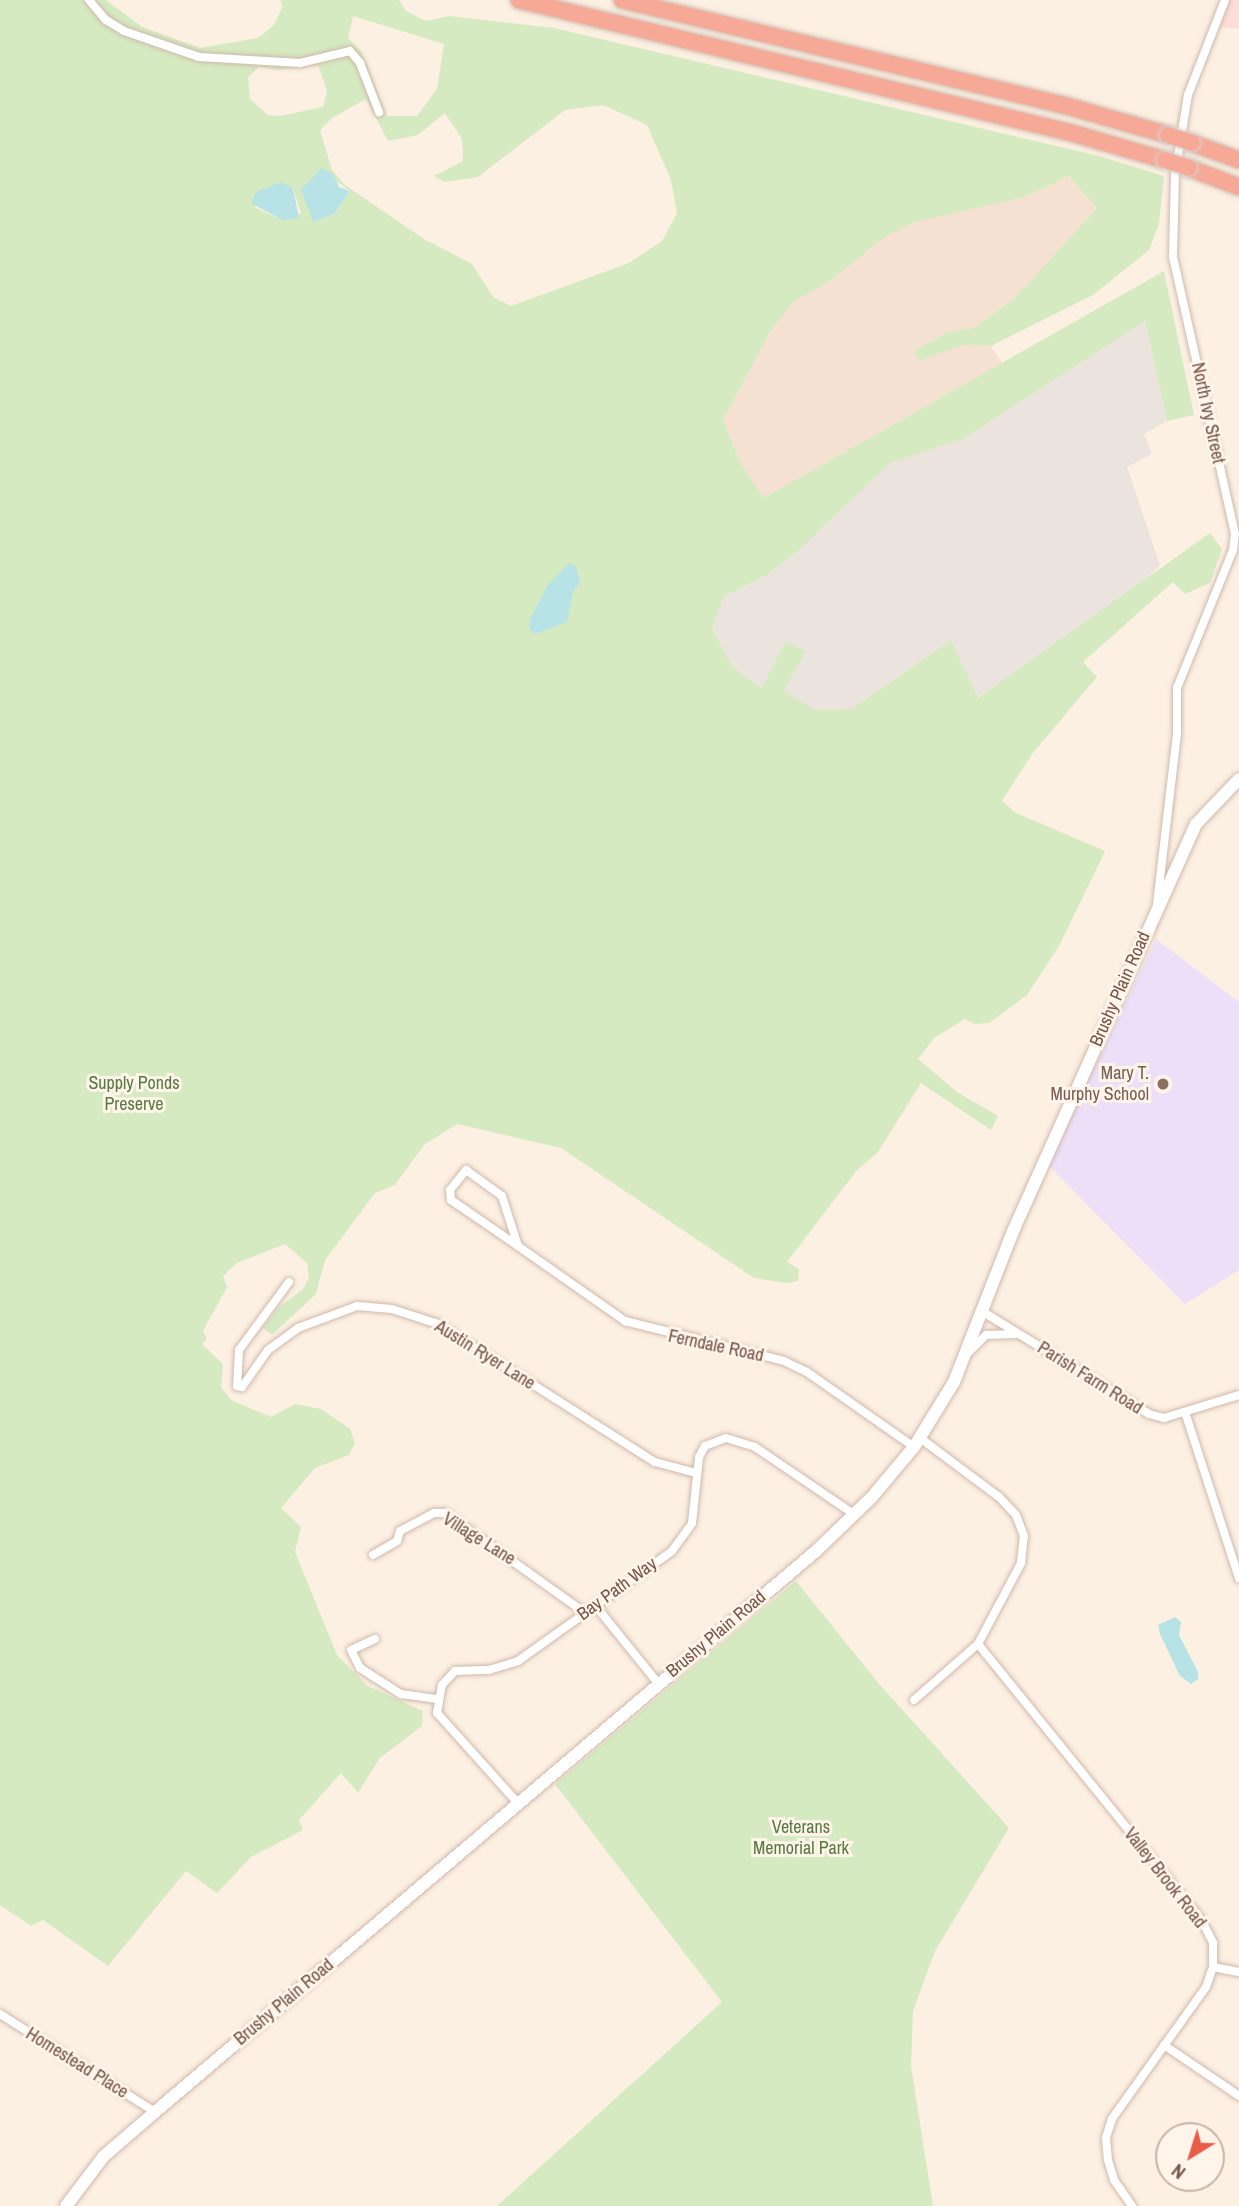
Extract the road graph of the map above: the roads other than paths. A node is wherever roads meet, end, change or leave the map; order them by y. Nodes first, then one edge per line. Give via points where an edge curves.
1 (89, 0) edge
2 (519, 0) edge
3 (622, 0) edge
4 (1225, 0) edge
5 (379, 112) dead end
6 (1239, 160) edge
7 (1239, 189) edge
8 (1239, 779) edge
9 (1156, 907) junction
10 (518, 1246) junction
11 (289, 1282) dead end
12 (980, 1310) junction
13 (1023, 1336) junction
14 (962, 1359) junction
15 (1239, 1395) edge
16 (1185, 1412) junction
17 (917, 1442) junction
18 (696, 1474) junction
19 (855, 1515) junction
20 (373, 1555) dead end
21 (1239, 1578) edge
22 (595, 1605) junction
23 (584, 1612) junction
24 (375, 1639) dead end
25 (978, 1644) junction
26 (658, 1683) junction
27 (436, 1699) junction
28 (914, 1700) dead end
29 (516, 1801) junction
30 (1213, 1968) junction
31 (1239, 1972) edge
32 (0, 2014) edge
33 (1164, 2045) junction
34 (1239, 2096) edge
35 (155, 2112) junction
36 (66, 2206) edge
37 (1132, 2206) edge

1 - 5 street via 106,20 124,31 199,57 300,63 350,51
2 - 7 highway, bridge via 1072,133 1195,170
3 - 6 highway, bridge via 1067,106
4 - 9 street, North Ivy Street via 1188,95 1175,174 1174,256 1235,534 1233,550 1177,688 1177,733
8 - 9 main road, Brushy Plain Road via 1196,824
9 - 12 main road, Brushy Plain Road
10 - 10 street, Ferndale Road via 451,1200 450,1190 466,1170 502,1196
10 - 17 street, Ferndale Road via 625,1321 784,1361
11 - 18 street, Austin Ryer Lane via 239,1350 237,1386 242,1387 268,1350 298,1328 357,1306 392,1309 438,1324 655,1462
12 - 13 street, Parish Farm Road
12 - 14 main road, Brushy Plain Road
13 - 14 street, Parish Farm Road via 986,1335
13 - 16 street, Parish Farm Road via 1149,1414 1164,1418
14 - 17 main road, Brushy Plain Road via 945,1400
15 - 16 street, Parish Farm Road
16 - 21 street
17 - 19 main road, Brushy Plain Road
17 - 25 street, Ferndale Road via 999,1497 1016,1515 1024,1536 1021,1563
18 - 19 street, Bay Path Way via 705,1446 715,1440 737,1440 776,1460
18 - 22 street, Bay Path Way via 692,1523 683,1538
19 - 26 main road, Brushy Plain Road
20 - 23 street, Village Lane via 397,1541 400,1531 434,1513 444,1513
22 - 23 street, Bay Path Way
22 - 26 street
23 - 27 street, Bay Path Way via 518,1661 489,1670 456,1671
24 - 27 street via 351,1650 360,1668 401,1694
25 - 28 street
25 - 30 street, Valley Brook Road via 1202,1922 1213,1943
26 - 29 main road, Brushy Plain Road
27 - 29 street via 437,1713 448,1728
29 - 35 main road, Brushy Plain Road
30 - 31 street
30 - 33 street via 1206,1987
32 - 35 street, Homestead Place
33 - 34 street
33 - 37 street via 1112,2119 1106,2138 1114,2180
35 - 36 main road, Brushy Plain Road via 104,2156

